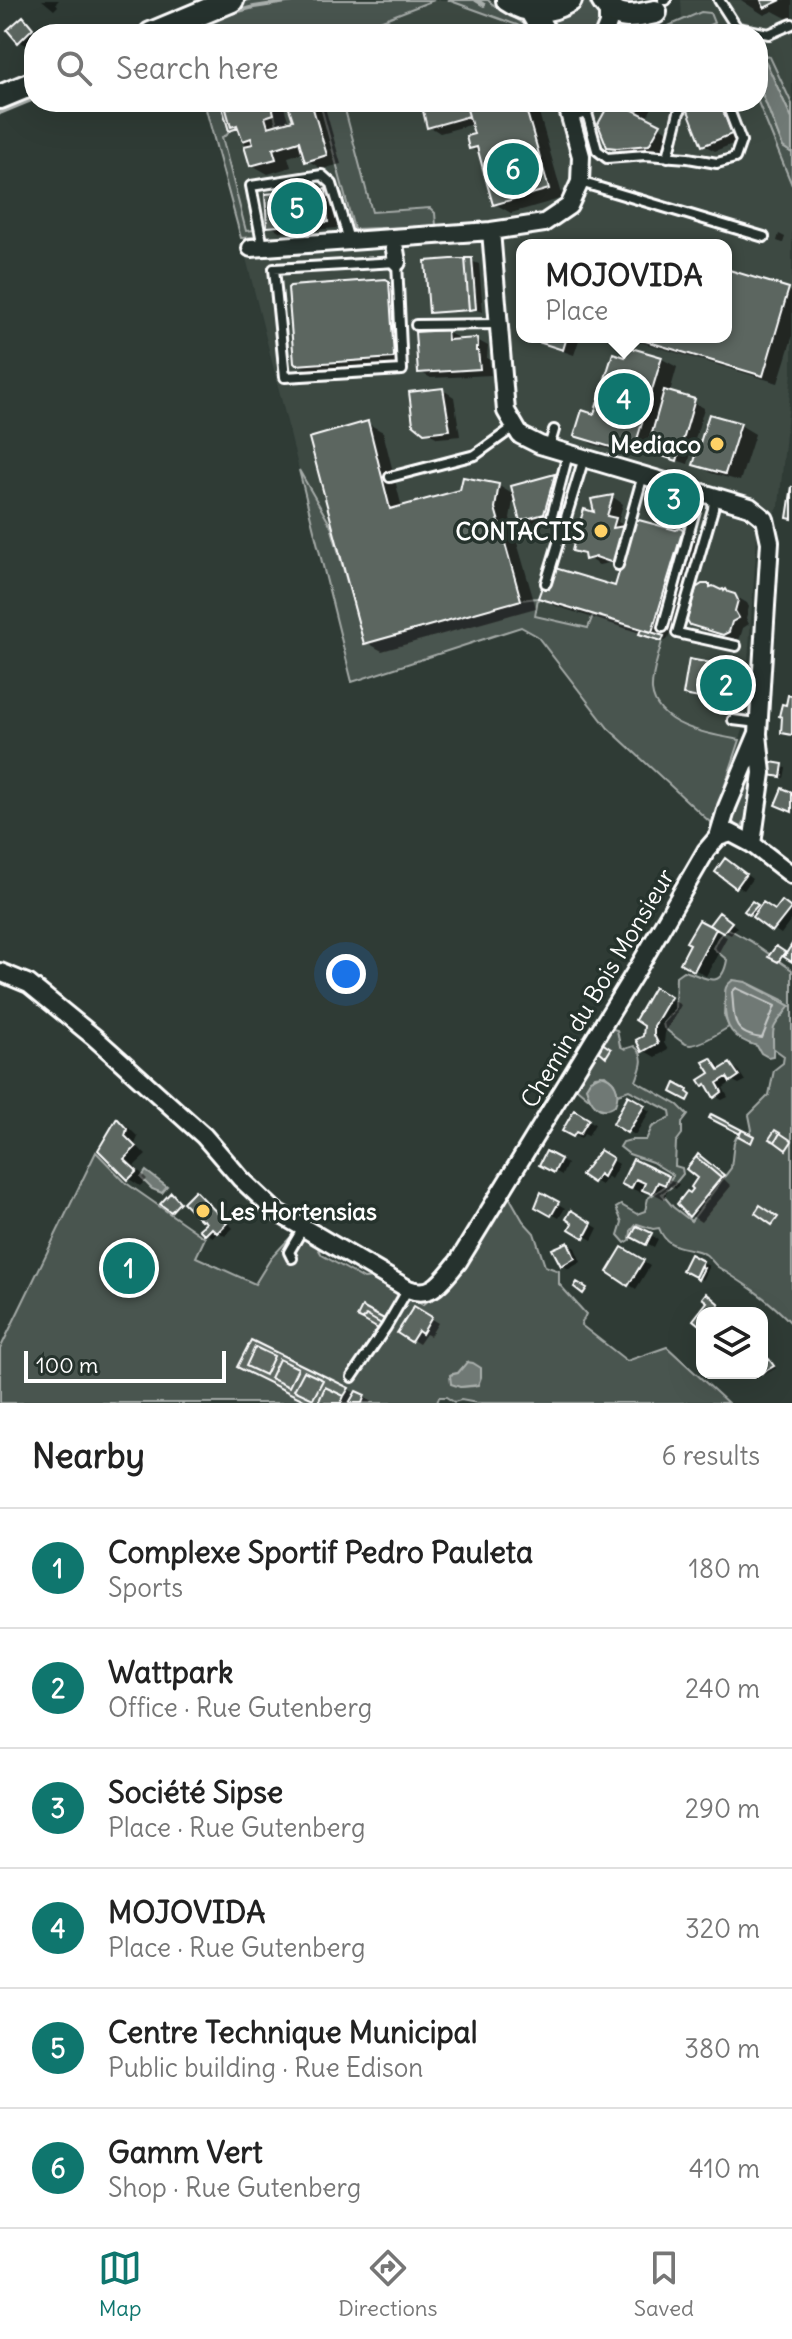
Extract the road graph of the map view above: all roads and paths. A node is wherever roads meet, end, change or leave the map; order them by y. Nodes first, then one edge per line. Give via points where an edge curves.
1 (232, 0) edge
2 (508, 0) edge
3 (570, 0) edge
4 (719, 0) edge
5 (662, 3) edge
6 (606, 5) edge
7 (531, 10) junction
8 (175, 24) edge
9 (539, 24) edge
10 (644, 24) edge
11 (734, 24) edge
12 (792, 24) edge
13 (768, 34) edge
14 (24, 87) edge
15 (0, 97) edge
16 (569, 112) edge
17 (581, 112) edge
18 (679, 112) edge
19 (730, 112) edge
20 (587, 113) joint
21 (668, 157) junction
22 (580, 182) junction
23 (491, 231) junction
24 (764, 237) dead end
25 (393, 238) junction
26 (349, 241) junction
27 (257, 247) joint
28 (397, 262) junction
29 (498, 324) junction
30 (416, 325) dead end
31 (515, 426) junction
32 (554, 430) dead end
33 (549, 447) junction
34 (576, 455) junction
35 (643, 475) junction
36 (390, 477) dead end
37 (707, 494) junction
38 (552, 516) dead end
39 (618, 565) dead end
40 (546, 583) dead end
41 (663, 627) dead end
42 (736, 646) dead end
43 (733, 720) dead end
44 (758, 728) junction
45 (718, 837) junction
46 (752, 844) junction
47 (792, 875) edge
48 (0, 972) edge
49 (303, 1228) junction
50 (292, 1258) dead end
51 (408, 1289) junction
52 (352, 1377) dead end

1 - 8 main road
2 - 7 main road
3 - 7 main road
4 - 11 lane
5 - 6 main road via 634,17
5 - 10 main road
7 - 9 main road
12 - 13 lane
14 - 15 main road
16 - 22 street via 581,156
17 - 20 lane
18 - 21 lane
19 - 21 lane via 741,141 735,158 717,163
20 - 21 lane via 597,150 607,158
22 - 23 street via 569,206 544,223
22 - 24 lane
23 - 25 street
23 - 29 street
25 - 26 street
25 - 28 street
26 - 27 street
26 - 27 lane via 332,184 322,175 251,186
28 - 28 lane via 274,269 285,377 402,370
29 - 30 lane
29 - 31 street via 506,411
31 - 33 street via 520,435
31 - 36 lane via 475,455
32 - 33 lane
33 - 34 street
34 - 35 street
34 - 38 lane
34 - 40 lane
35 - 37 street via 678,479
35 - 39 lane
37 - 41 lane
37 - 42 lane via 713,509 677,633
37 - 44 street via 740,498 765,519 770,542
43 - 44 lane
44 - 45 street, Chemin du Bois Monsieur
44 - 46 street via 762,773
45 - 46 street via 731,833
45 - 51 street, Chemin du Bois Monsieur via 458,1262 435,1287 421,1293
46 - 47 street
48 - 49 street via 29,984 94,1037 204,1136 260,1199
49 - 50 lane via 289,1252
49 - 51 street
51 - 52 lane

